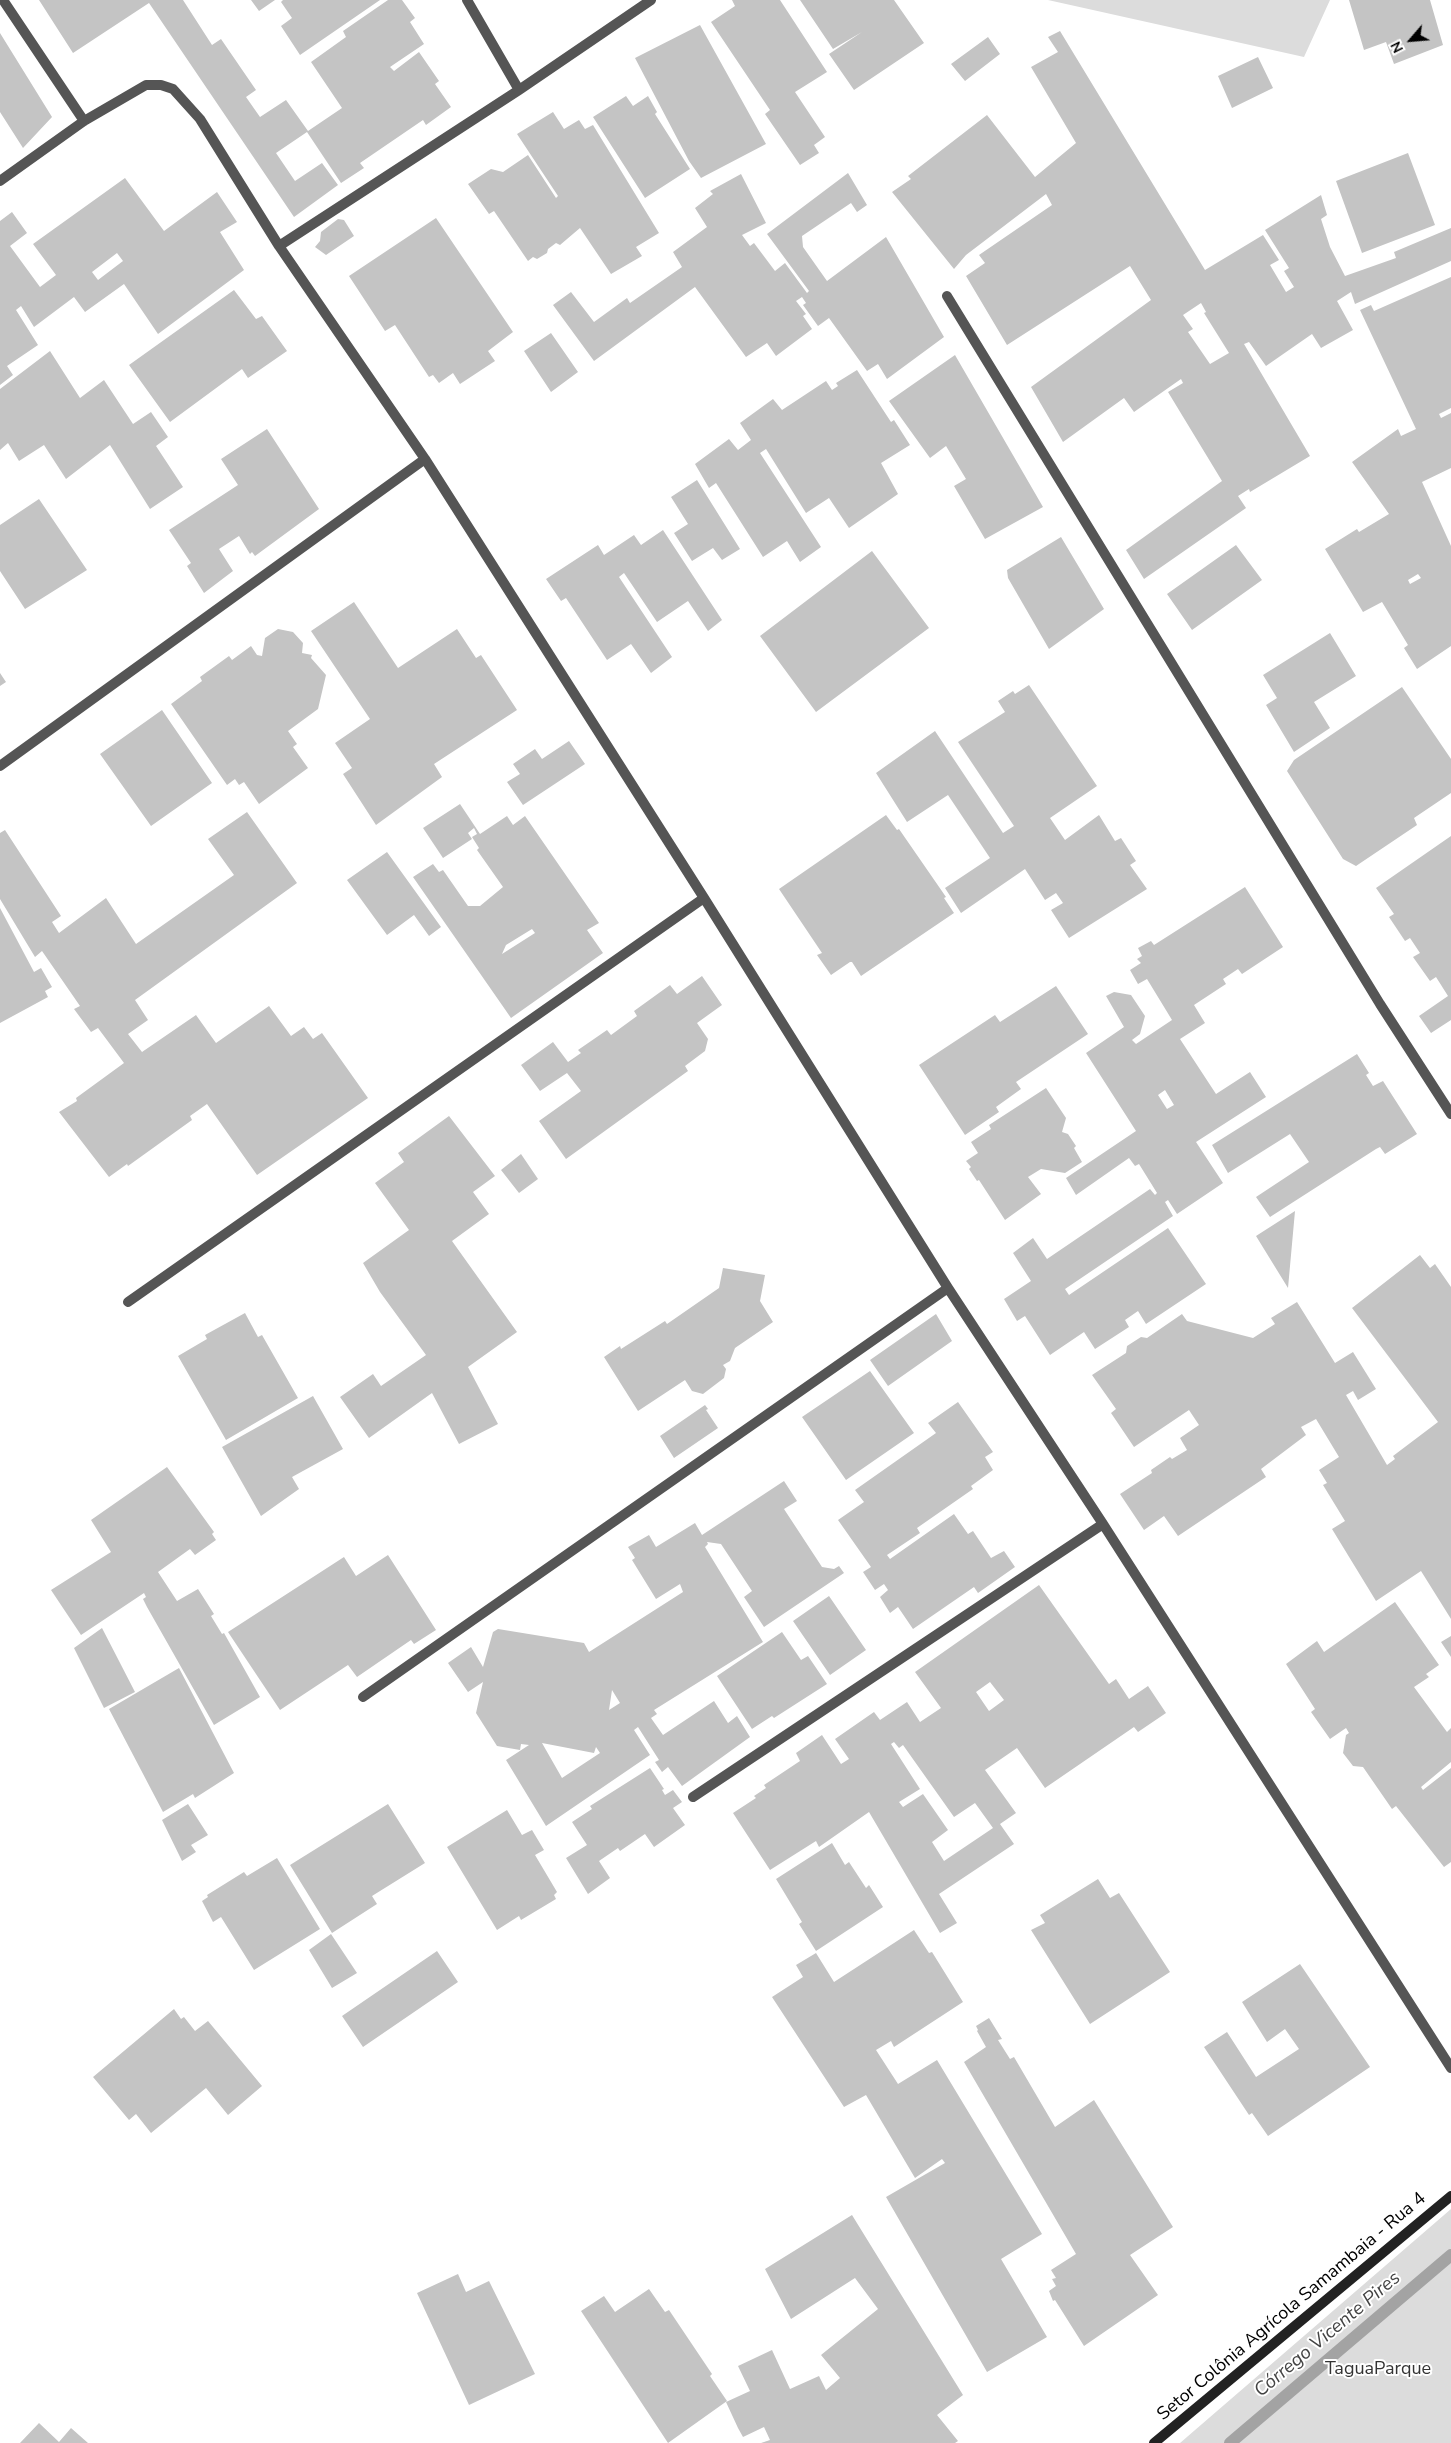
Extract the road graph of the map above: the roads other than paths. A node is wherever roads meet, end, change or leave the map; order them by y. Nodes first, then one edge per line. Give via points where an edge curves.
1 (3, 0) edge
2 (467, 0) edge
3 (651, 0) edge
4 (519, 90) junction
5 (84, 122) junction
6 (0, 181) edge
7 (279, 246) junction
8 (947, 296) dead end
9 (425, 459) junction
10 (0, 766) edge
11 (704, 898) junction
12 (1451, 1114) edge
13 (948, 1288) junction
14 (128, 1302) dead end
15 (1103, 1524) junction
16 (363, 1696) dead end
17 (693, 1797) dead end
18 (1451, 2068) edge
19 (1451, 2196) edge
20 (1154, 2443) edge

1 - 5 street
2 - 4 street
3 - 4 street
4 - 7 street
5 - 6 street
5 - 7 street via 146,85 173,89 200,119
7 - 9 street
8 - 12 street via 1380,1004
9 - 10 street
9 - 11 street
11 - 13 street
11 - 14 street
13 - 15 street
13 - 16 street
15 - 17 street
15 - 18 street
19 - 20 street, Setor Colônia Agrícola Samambaia - Rua 4

